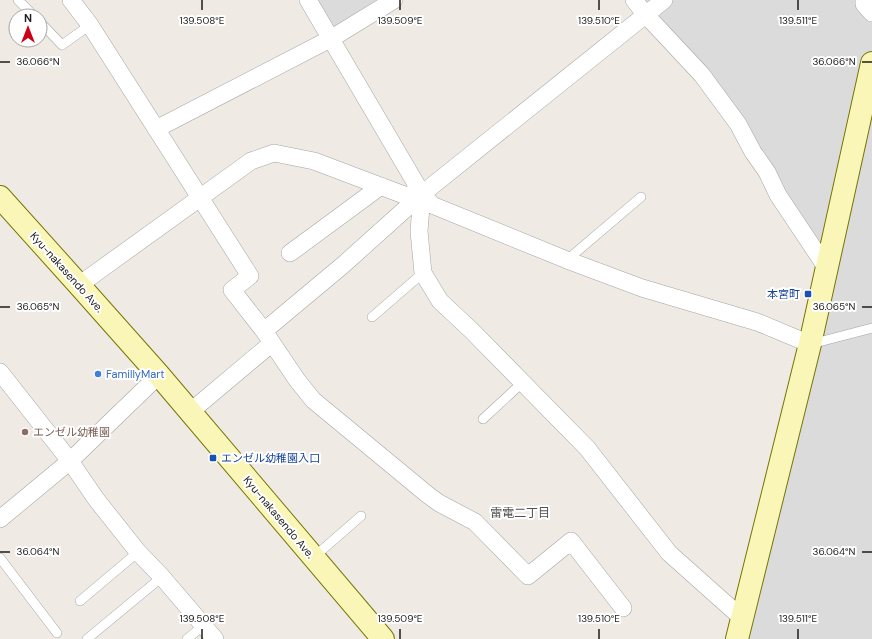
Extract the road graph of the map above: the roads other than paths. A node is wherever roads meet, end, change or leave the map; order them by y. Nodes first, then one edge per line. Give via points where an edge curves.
1 (18, 0) edge
2 (71, 0) edge
3 (308, 0) edge
4 (394, 0) edge
5 (634, 0) edge
6 (664, 0) edge
7 (864, 0) edge
8 (26, 8) edge
9 (872, 13) edge
10 (645, 14) junction
11 (90, 26) junction
12 (48, 30) edge
13 (332, 38) junction
14 (871, 71) edge
15 (156, 129) junction
16 (381, 186) junction
17 (422, 194) junction
18 (0, 197) edge
19 (641, 197) dead end
20 (200, 198) junction
21 (290, 253) dead end
22 (567, 260) junction
23 (826, 267) junction
24 (423, 274) junction
25 (79, 285) junction
26 (372, 317) dead end
27 (872, 328) edge
28 (268, 338) junction
29 (810, 344) junction
30 (0, 372) edge
31 (159, 375) junction
32 (523, 382) junction
33 (190, 412) junction
34 (483, 419) dead end
35 (70, 461) junction
36 (361, 516) dead end
37 (0, 520) edge
38 (138, 552) junction
39 (314, 557) junction
40 (0, 558) edge
41 (162, 576) junction
42 (80, 602) dead end
43 (623, 608) dead end
44 (204, 626) junction
45 (740, 629) edge
46 (57, 633) dead end
47 (87, 639) edge
48 (187, 639) edge
49 (215, 639) edge
50 (383, 639) edge

1 - 8 lane
2 - 11 street
3 - 13 street
4 - 13 street
5 - 10 street
6 - 10 street
7 - 9 street via 864,4
10 - 17 street
10 - 23 street via 702,75 738,124 778,195
11 - 12 lane via 62,45
11 - 15 street
13 - 15 street
13 - 17 street
14 - 23 main road
15 - 20 street
16 - 17 street via 404,195
16 - 20 street via 314,161 274,153 251,161
16 - 21 street
17 - 22 street via 432,205
17 - 24 street via 419,231
17 - 28 street via 343,265
18 - 25 main road, Kyu-nakasendo Ave.
19 - 22 lane
20 - 25 street
20 - 28 street via 250,276 232,290
22 - 29 street via 642,288 757,322
23 - 29 main road
24 - 26 lane
24 - 32 street via 440,301
25 - 31 main road, Kyu-nakasendo Ave.
27 - 29 lane
28 - 33 street
28 - 43 street via 313,400 428,495 474,522 528,576 570,541
29 - 45 main road
30 - 35 street
31 - 33 main road, Kyu-nakasendo Ave.
31 - 35 street
32 - 34 lane
32 - 45 street via 587,448 669,552
33 - 39 main road, Kyu-nakasendo Ave.
35 - 37 street
35 - 38 street
36 - 39 lane
38 - 41 street
38 - 42 lane
39 - 50 main road, Kyu-nakasendo Ave.
40 - 46 lane
41 - 44 street
41 - 47 lane
44 - 48 lane
44 - 49 street

